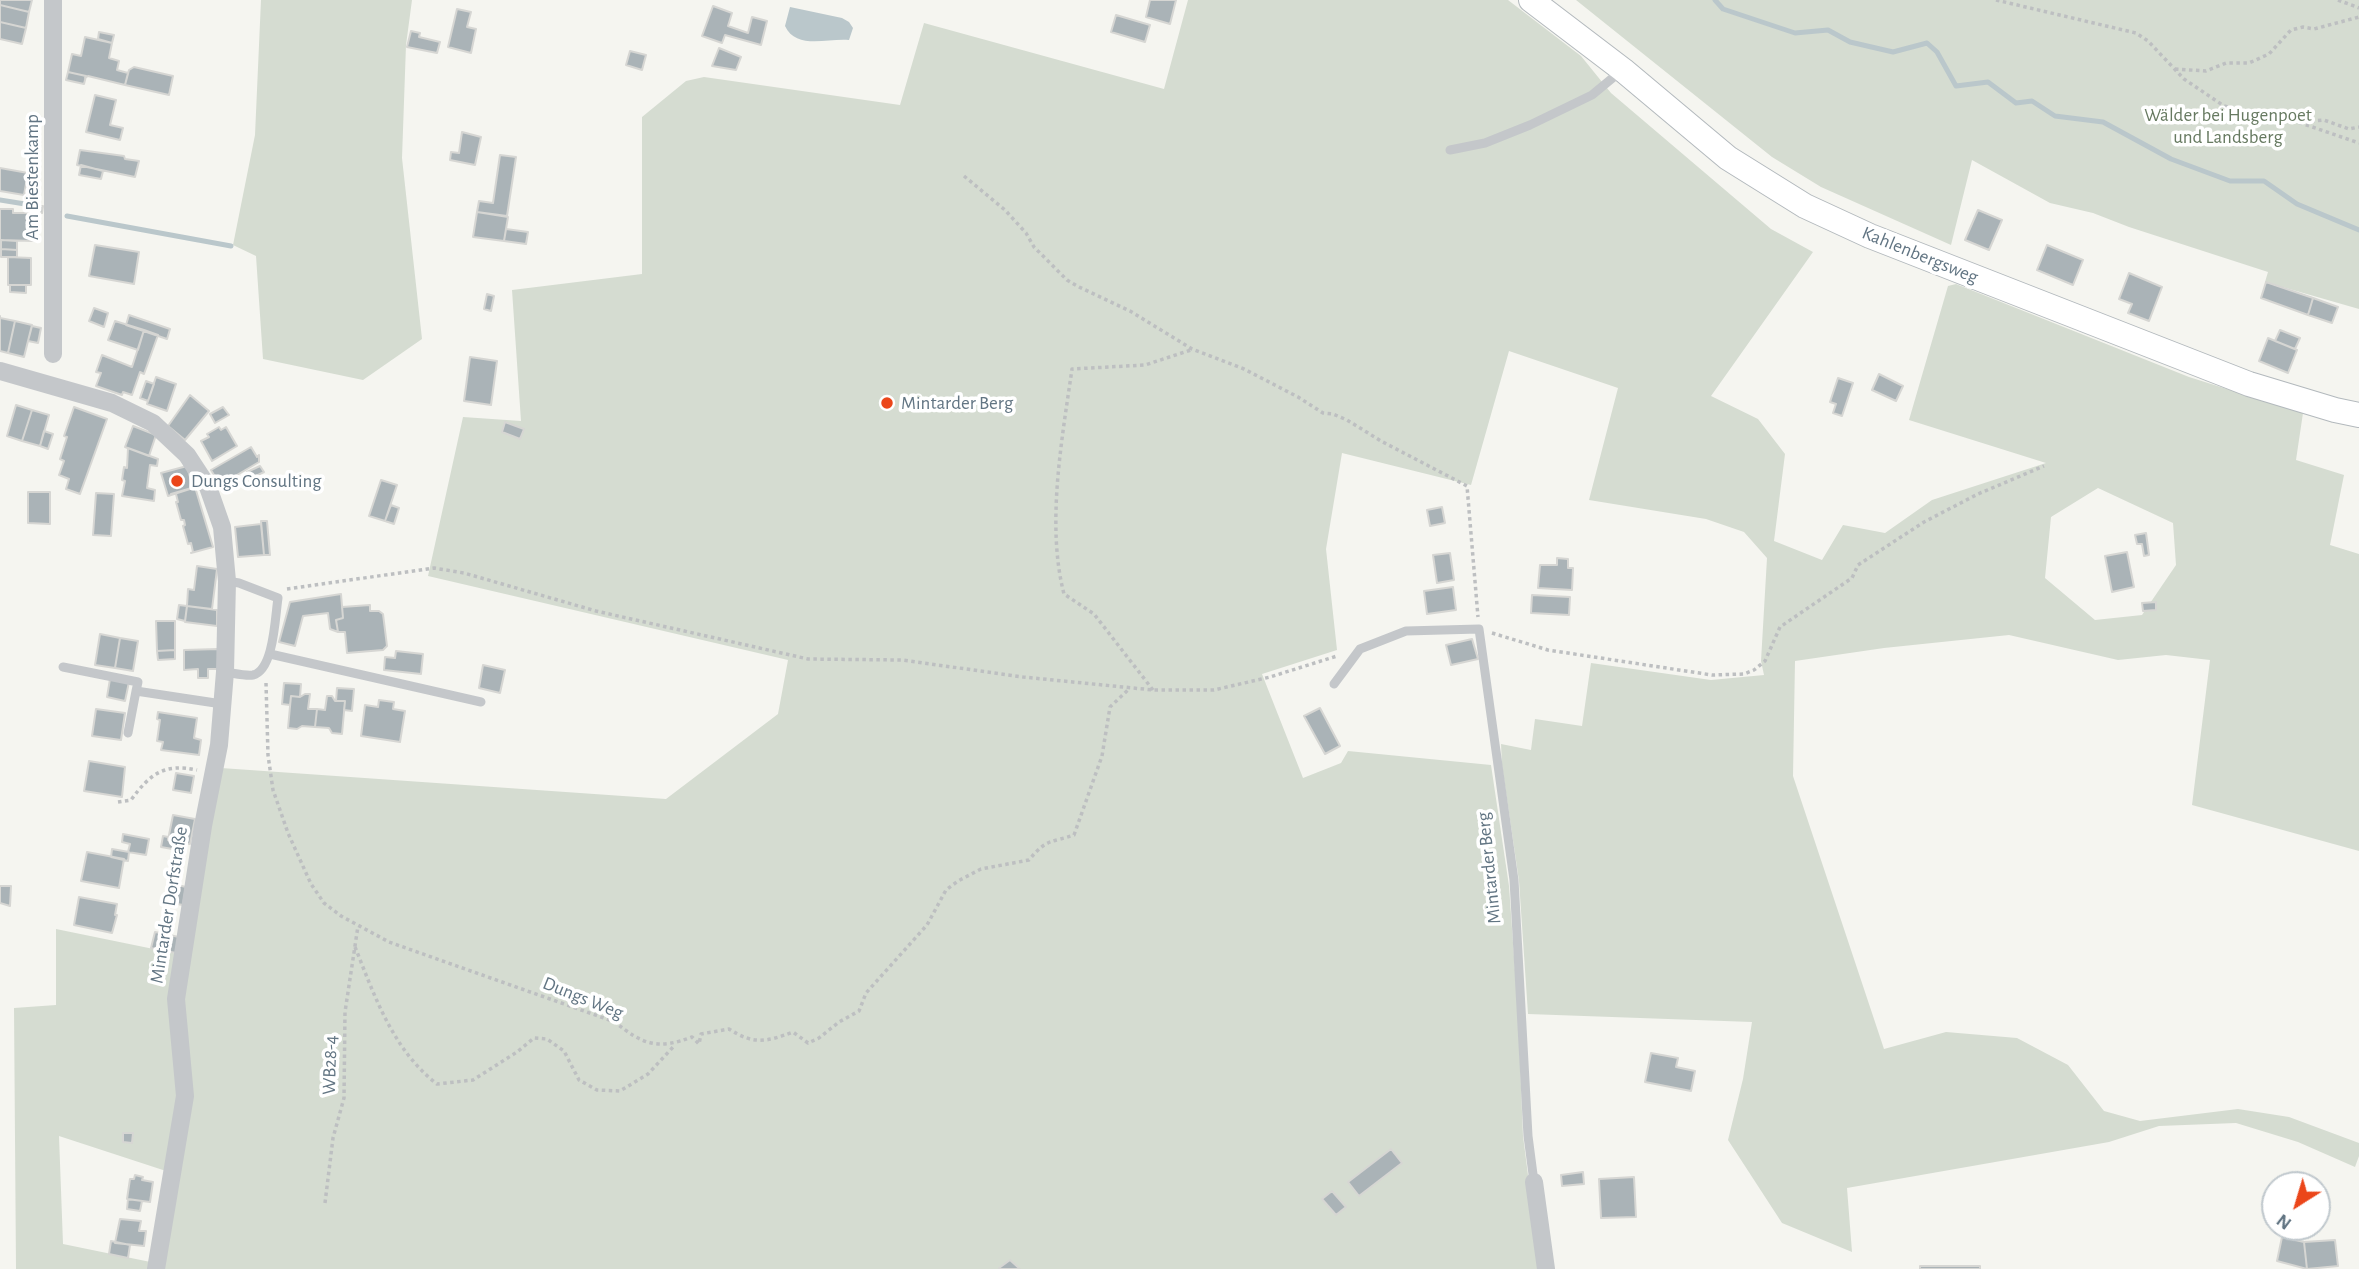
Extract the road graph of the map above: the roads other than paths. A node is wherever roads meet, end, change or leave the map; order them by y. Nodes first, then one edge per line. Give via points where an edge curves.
1 (53, 0) edge
2 (1531, 0) edge
3 (1623, 70) junction
4 (1450, 150) dead end
5 (53, 355) dead end
6 (0, 371) edge
7 (2359, 415) edge
8 (227, 581) junction
9 (270, 654) junction
10 (63, 667) dead end
11 (225, 672) junction
12 (1334, 684) dead end
13 (136, 691) junction
14 (481, 702) dead end
15 (222, 704) junction
16 (128, 733) dead end
17 (1534, 1182) joint
18 (156, 1269) edge
19 (1546, 1269) edge

1 - 5 street, Am Biestenkamp
2 - 3 street, Kahlenbergsweg
3 - 4 lane via 1592,95 1530,125 1485,143
3 - 7 street, Kahlenbergsweg via 1728,158 1805,206 1870,236 2249,384
6 - 8 street, Mintarder Dorfstraße via 112,404 153,423 187,455 208,487 224,536
8 - 9 lane via 278,598
8 - 11 street, Mintarder Dorfstraße
9 - 11 lane via 264,667 253,675
9 - 14 lane
10 - 13 lane via 138,682
11 - 15 street, Mintarder Dorfstraße
12 - 17 lane, Mintarder Berg via 1360,649 1406,631 1479,629 1514,880
13 - 15 lane
13 - 16 lane
15 - 18 street, Mintarder Dorfstraße via 176,999 185,1096
17 - 19 street, Mintarder Berg

